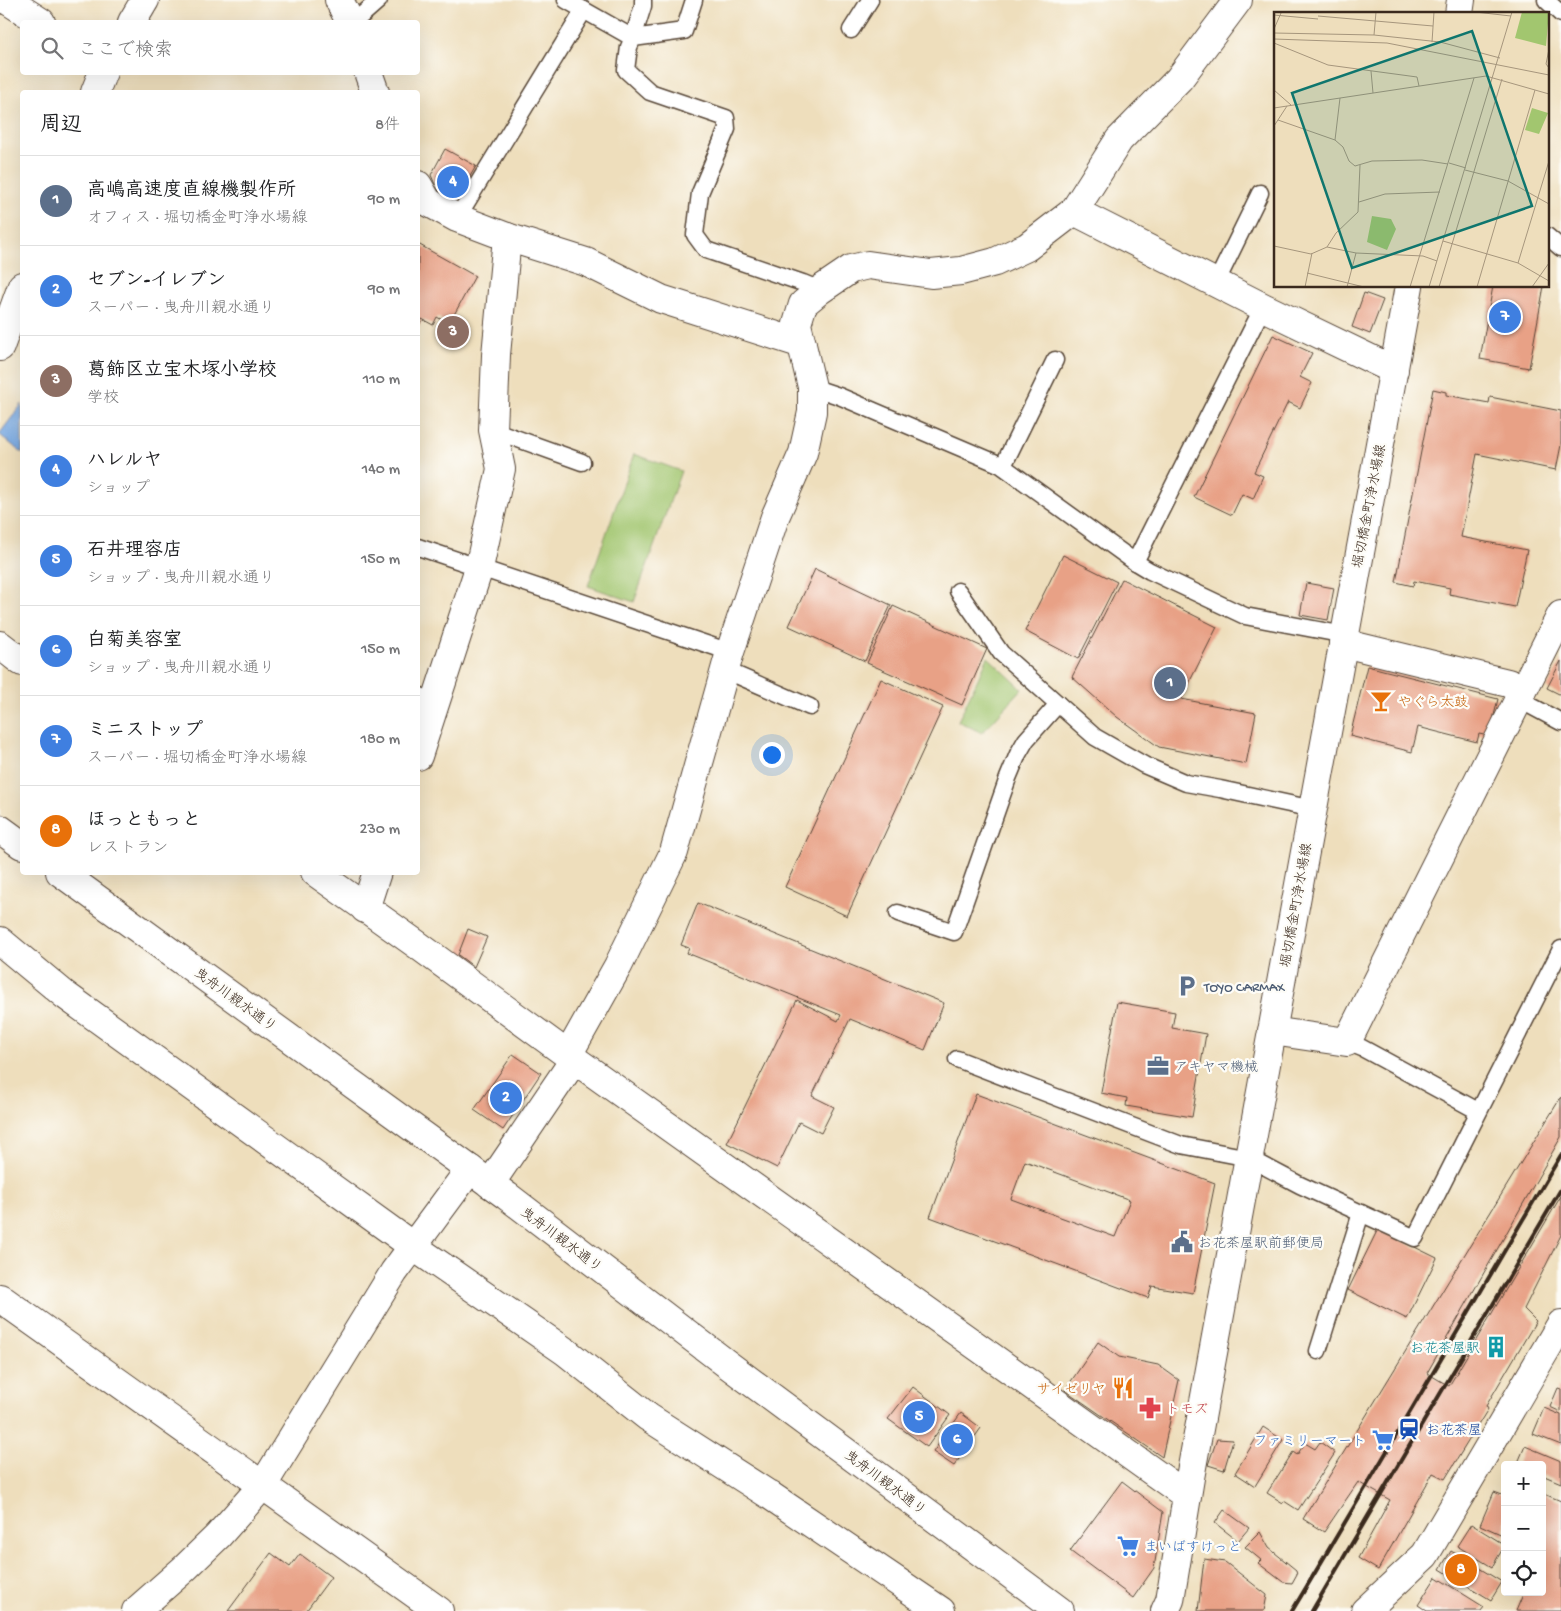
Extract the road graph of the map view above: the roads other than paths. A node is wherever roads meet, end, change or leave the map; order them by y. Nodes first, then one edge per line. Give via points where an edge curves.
1 (7, 0) edge
2 (146, 0) edge
3 (339, 0) edge
4 (379, 0) edge
5 (566, 0) edge
6 (643, 0) edge
7 (694, 0) edge
8 (870, 0) edge
9 (1238, 0) edge
10 (1546, 0) edge
11 (584, 10) junction
12 (1561, 14) edge
13 (38, 20) edge
14 (133, 20) edge
15 (349, 20) edge
16 (356, 20) edge
17 (851, 30) dead end
18 (633, 38) junction
19 (102, 75) edge
20 (369, 75) edge
21 (96, 90) edge
22 (374, 90) edge
23 (420, 188) edge
24 (1260, 193) dead end
25 (1074, 211) junction
26 (457, 218) junction
27 (507, 237) junction
28 (1548, 237) edge
29 (1561, 248) edge
30 (1216, 283) junction
31 (1409, 288) edge
32 (820, 290) junction
33 (20, 292) edge
34 (1263, 307) junction
35 (802, 344) junction
36 (0, 347) edge
37 (1054, 360) dead end
38 (1394, 370) junction
39 (812, 388) junction
40 (493, 430) junction
41 (582, 462) dead end
42 (1003, 466) junction
43 (420, 548) edge
44 (1135, 562) junction
45 (479, 568) junction
46 (958, 591) dead end
47 (1561, 615) edge
48 (1344, 639) junction
49 (0, 645) edge
50 (20, 660) edge
51 (728, 661) junction
52 (1520, 694) junction
53 (427, 699) edge
54 (1058, 704) junction
55 (810, 707) dead end
56 (1561, 722) edge
57 (420, 743) edge
58 (1312, 809) junction
59 (0, 829) edge
60 (20, 844) edge
61 (64, 875) edge
62 (319, 875) edge
63 (376, 875) edge
64 (365, 909) junction
65 (898, 913) dead end
66 (0, 941) edge
67 (1561, 948) edge
68 (1272, 1031) junction
69 (1347, 1042) junction
70 (571, 1058) junction
71 (957, 1059) dead end
72 (1478, 1111) junction
73 (1249, 1158) junction
74 (480, 1176) junction
75 (1361, 1213) junction
76 (414, 1247) junction
77 (0, 1298) edge
78 (1561, 1324) edge
79 (1318, 1350) dead end
80 (263, 1485) junction
81 (1188, 1496) junction
82 (136, 1611) edge
83 (439, 1611) edge
84 (940, 1611) edge
85 (1060, 1611) edge
86 (1164, 1611) edge
87 (1366, 1611) edge

1 - 13 street
2 - 14 street
3 - 15 street
4 - 16 lane
5 - 11 lane
6 - 18 lane
7 - 18 lane via 684,31
8 - 17 lane
9 - 25 street via 1179,79 1119,140
10 - 12 lane
11 - 18 lane
11 - 26 lane
18 - 32 lane via 626,70 650,92 726,118 727,129 700,193 695,235 706,250
19 - 21 street
20 - 22 street
23 - 26 street via 428,202
24 - 30 lane
25 - 30 street
25 - 32 street via 1027,247 995,262 961,271 931,274 868,265 851,269
26 - 27 street
27 - 35 street via 586,262 661,299
27 - 40 street
28 - 29 lane
30 - 34 street
31 - 38 street, 堀切橋金町浄水場線
32 - 35 street via 804,304 797,324
33 - 36 street
34 - 38 street
34 - 44 lane
35 - 39 street
37 - 42 lane
38 - 48 street, 堀切橋金町浄水場線
39 - 42 lane via 839,396
39 - 51 street via 812,412 803,453 775,517
40 - 41 lane
40 - 45 street via 501,469
42 - 44 lane
43 - 45 lane
44 - 48 lane via 1245,616
45 - 51 lane
45 - 53 street
46 - 54 lane via 1001,653
47 - 52 street
48 - 52 street via 1508,683
48 - 58 street, 堀切橋金町浄水場線
49 - 50 street
51 - 55 lane
51 - 70 street via 674,852
52 - 56 lane
52 - 69 street
53 - 57 street
54 - 58 lane via 1095,737 1144,766 1186,784
54 - 65 lane via 1018,754 954,932
58 - 68 street, 堀切橋金町浄水場線
59 - 60 street
61 - 74 street, 曳舟川親水通り
62 - 64 street
63 - 64 street
64 - 70 street
66 - 76 street via 65,995
67 - 72 lane
68 - 69 street
68 - 73 street, 堀切橋金町浄水場線
69 - 72 lane
70 - 74 street
70 - 81 street
71 - 73 lane via 1180,1145
72 - 75 lane via 1415,1238
73 - 75 lane
73 - 81 street, 堀切橋金町浄水場線
74 - 76 street
74 - 85 street, 曳舟川親水通り
75 - 79 lane
76 - 80 street via 394,1272
76 - 84 street via 566,1352 648,1417
77 - 80 street
78 - 87 street via 1425,1555
80 - 82 street via 211,1542
80 - 83 street
81 - 86 street, 堀切橋金町浄水場線 via 1170,1600

